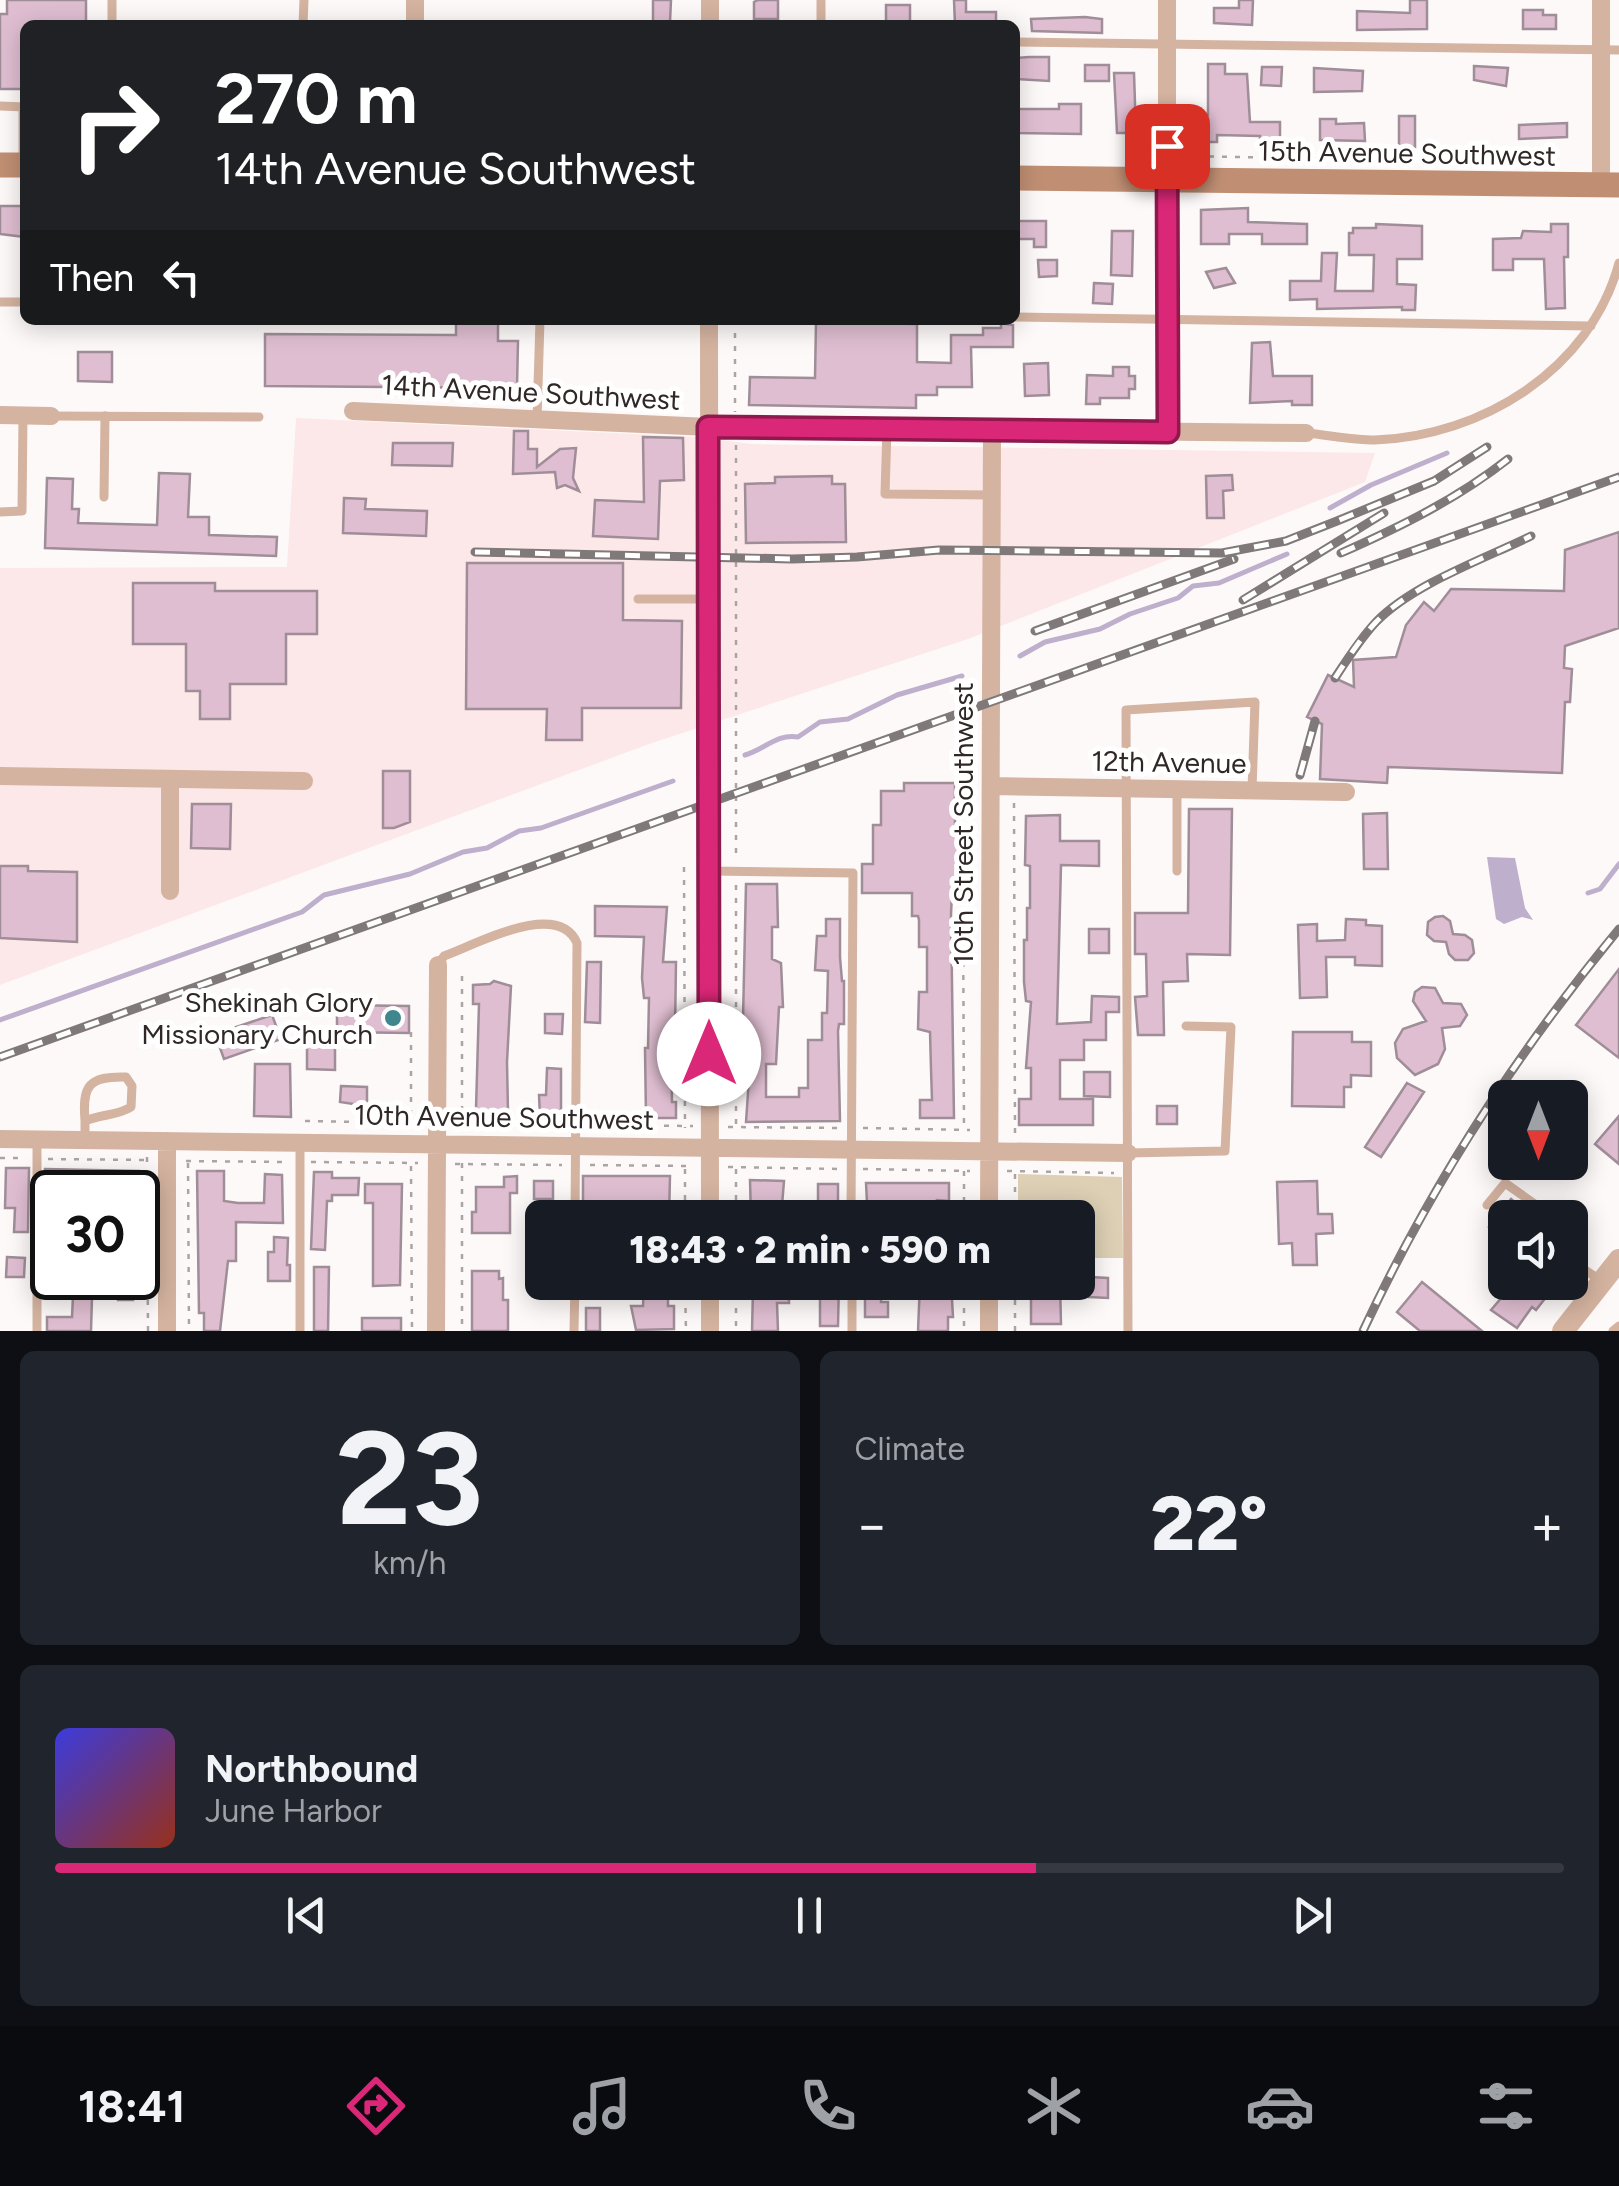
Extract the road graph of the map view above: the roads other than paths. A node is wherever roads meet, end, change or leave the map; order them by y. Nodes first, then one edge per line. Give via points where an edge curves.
1 (1167, 0) edge
2 (1601, 0) edge
3 (1020, 42) edge
4 (1167, 43) junction
5 (1610, 50) edge
6 (20, 136) edge
7 (16, 165) edge
8 (1020, 178) edge
9 (1167, 180) junction
10 (1610, 185) edge
11 (1619, 264) edge
12 (1020, 317) edge
13 (1167, 319) junction
14 (540, 325) edge
15 (709, 325) edge
16 (1591, 326) junction
17 (353, 411) dead end
18 (0, 415) edge
19 (23, 416) junction
20 (51, 416) joint
21 (105, 416) junction
22 (259, 416) dead end
23 (537, 420) junction
24 (708, 427) junction
25 (887, 430) junction
26 (992, 431) junction
27 (1168, 432) junction
28 (1306, 433) joint
29 (992, 495) junction
30 (104, 497) dead end
31 (0, 512) edge
32 (638, 599) dead end
33 (708, 599) junction
34 (0, 776) edge
35 (170, 779) junction
36 (304, 781) dead end
37 (990, 786) junction
38 (1124, 788) junction
39 (1177, 790) junction
40 (1252, 791) junction
41 (1346, 792) dead end
42 (708, 872) junction
43 (1177, 872) dead end
44 (170, 890) dead end
45 (438, 965) joint
46 (1186, 1026) dead end
47 (85, 1131) junction
48 (0, 1138) edge
49 (166, 1141) junction
50 (300, 1142) junction
51 (436, 1144) junction
52 (575, 1146) junction
53 (710, 1148) junction
54 (37, 1149) junction
55 (852, 1150) junction
56 (990, 1151) junction
57 (1128, 1153) junction
58 (574, 1200) edge
59 (710, 1200) edge
60 (852, 1200) edge
61 (989, 1200) edge
62 (1490, 1200) edge
63 (1528, 1200) edge
64 (1619, 1260) edge
65 (1588, 1272) edge
66 (1602, 1282) junction
67 (574, 1300) edge
68 (710, 1300) edge
69 (852, 1300) edge
70 (989, 1300) edge
71 (1619, 1326) edge
72 (36, 1331) edge
73 (167, 1331) edge
74 (300, 1331) edge
75 (436, 1331) edge
76 (574, 1331) edge
77 (710, 1331) edge
78 (852, 1331) edge
79 (989, 1331) edge
80 (1128, 1331) edge
81 (1563, 1331) edge
82 (1613, 1331) edge

1 - 4 street
2 - 5 street
3 - 4 lane
4 - 5 lane
4 - 9 street
5 - 10 street
6 - 7 lane
8 - 9 main road, 15th Avenue Southwest
9 - 10 main road, 15th Avenue Southwest
9 - 13 street
11 - 16 lane
12 - 13 lane
13 - 16 lane
13 - 27 street
14 - 23 lane
15 - 24 street
16 - 28 lane via 1533,388 1488,414 1374,440
17 - 23 street, 14th Avenue Southwest
18 - 19 street
19 - 20 street
19 - 31 lane via 22,511
20 - 21 lane
21 - 22 lane
21 - 30 lane
23 - 24 street, 14th Avenue Southwest
24 - 25 street, 14th Avenue Southwest
24 - 33 street
25 - 26 street, 14th Avenue Southwest
25 - 29 lane via 885,494
26 - 27 street, 14th Avenue Southwest
26 - 29 street, 10th Street Southwest
27 - 28 street, 14th Avenue Southwest
29 - 37 street, 10th Street Southwest
32 - 33 lane
33 - 42 street
34 - 35 street
35 - 36 street
35 - 44 street
37 - 38 street, 12th Avenue
37 - 56 street, 10th Street Southwest
38 - 39 street, 12th Avenue
38 - 40 lane via 1126,710 1255,702
38 - 57 lane
39 - 40 street, 12th Avenue
39 - 43 lane
40 - 41 street, 12th Avenue
42 - 53 street
42 - 55 lane via 853,873
45 - 51 street
45 - 52 lane via 444,956 534,923 572,930 578,943
46 - 57 lane via 1230,1028 1225,1151
47 - 47 lane via 132,1107 126,1077 102,1076 88,1086
47 - 49 street, 10th Avenue Southwest
47 - 54 street, 10th Avenue Southwest
48 - 54 street, 10th Avenue Southwest
49 - 50 street, 10th Avenue Southwest
49 - 73 street
50 - 51 street, 10th Avenue Southwest
50 - 74 lane
51 - 52 street, 10th Avenue Southwest
51 - 75 street
52 - 53 street, 10th Avenue Southwest
52 - 58 lane
53 - 55 street, 10th Avenue Southwest
53 - 59 street
54 - 72 lane
55 - 56 street, 10th Avenue Southwest
55 - 60 lane
56 - 57 street, 10th Avenue Southwest
56 - 61 street, 10th Street Southwest
57 - 80 lane
62 - 63 lane via 1504,1184
64 - 66 street
65 - 66 lane
66 - 81 street
67 - 76 lane
68 - 77 street
69 - 78 lane
70 - 79 street
71 - 82 lane

